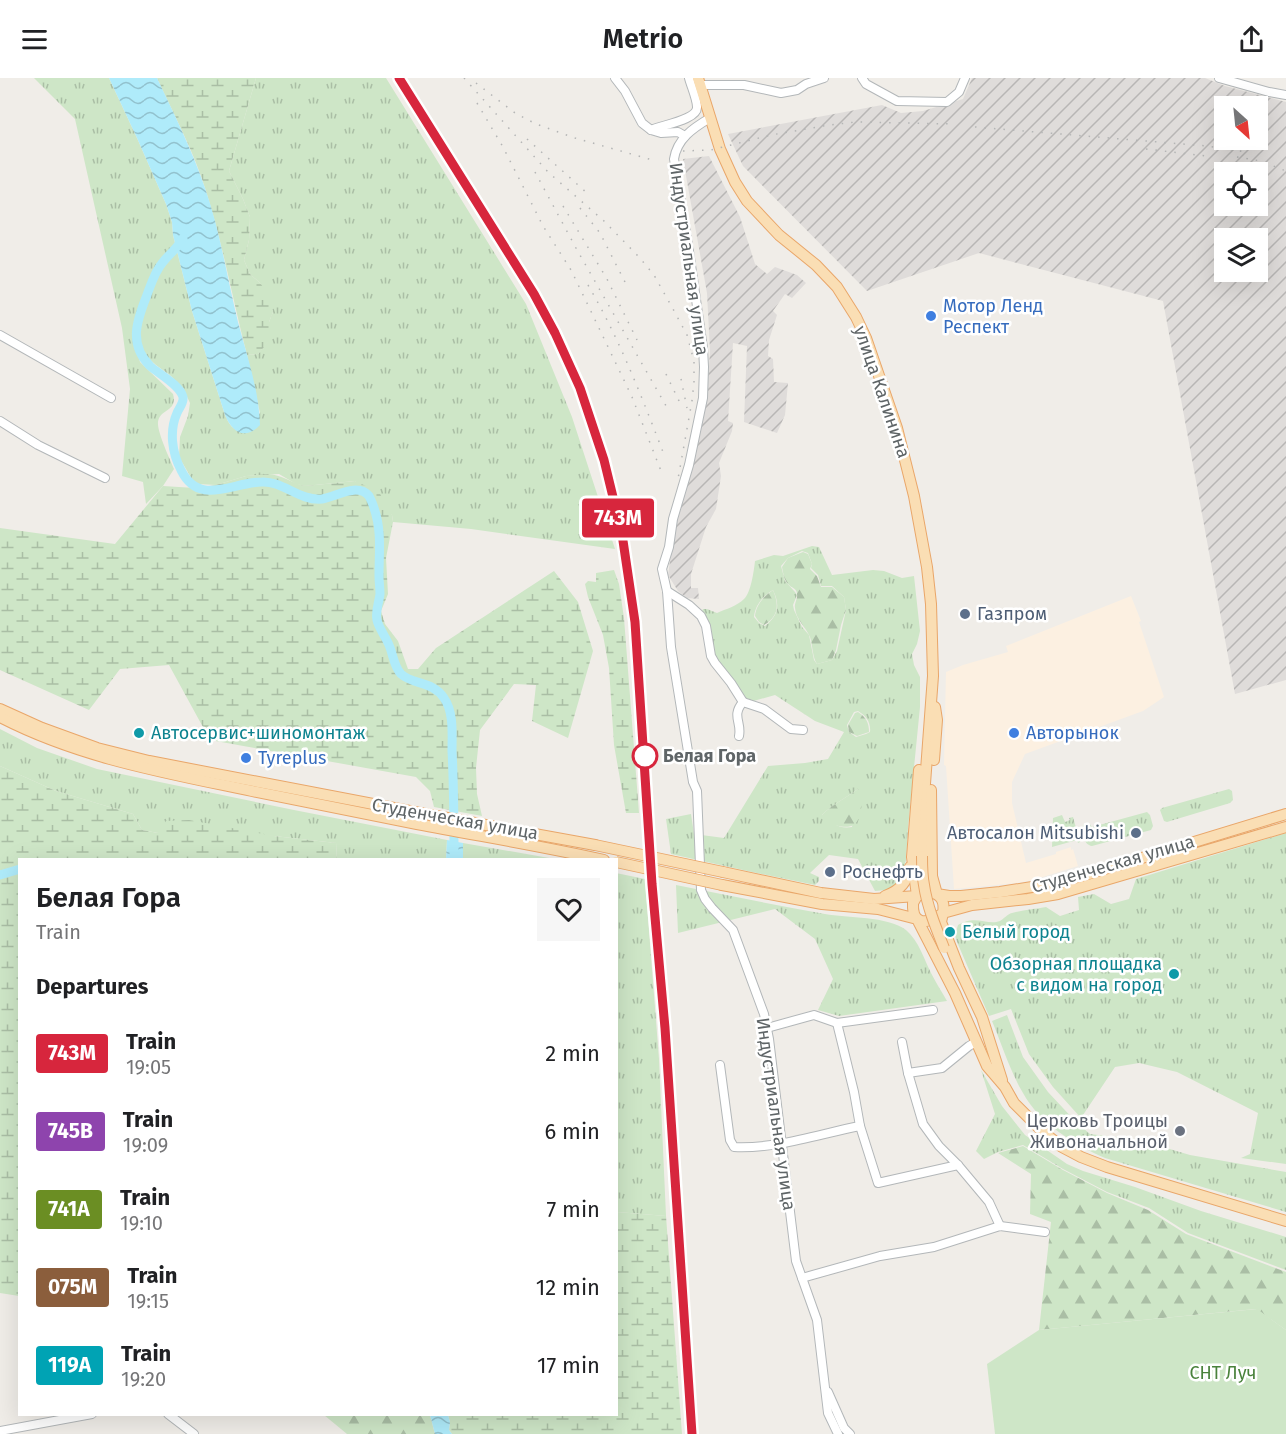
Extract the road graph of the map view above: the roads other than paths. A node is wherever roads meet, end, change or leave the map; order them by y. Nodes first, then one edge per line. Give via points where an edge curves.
1 (615, 78) edge
2 (689, 78) edge
3 (824, 78) edge
4 (862, 78) edge
5 (965, 78) edge
6 (1219, 78) edge
7 (806, 81) edge
8 (699, 82) edge
9 (741, 82) edge
10 (1286, 95) edge
11 (710, 118) junction
12 (651, 130) junction
13 (685, 136) junction
14 (0, 335) edge
15 (111, 398) dead end
16 (0, 421) edge
17 (105, 478) dead end
18 (667, 591) junction
19 (932, 687) junction
20 (743, 702) junction
21 (0, 709) edge
22 (0, 717) edge
23 (802, 730) dead end
24 (739, 736) dead end
25 (1286, 814) edge
26 (419, 819) junction
27 (1286, 827) edge
28 (487, 831) junction
29 (931, 841) junction
30 (917, 857) junction
31 (599, 858) edge
32 (618, 862) edge
33 (937, 894) junction
34 (1028, 894) junction
35 (917, 896) junction
36 (874, 899) junction
37 (972, 900) junction
38 (943, 913) junction
39 (917, 919) junction
40 (946, 943) junction
41 (933, 1010) dead end
42 (837, 1023) junction
43 (767, 1028) junction
44 (902, 1042) dead end
45 (976, 1042) junction
46 (720, 1065) dead end
47 (908, 1073) junction
48 (1005, 1087) junction
49 (860, 1126) junction
50 (782, 1143) junction
51 (958, 1165) junction
52 (1286, 1221) edge
53 (1000, 1226) junction
54 (1045, 1232) dead end
55 (802, 1278) junction
56 (825, 1388) junction
57 (81, 1416) edge
58 (171, 1416) edge
59 (0, 1431) edge
60 (194, 1434) edge
61 (838, 1434) edge
62 (850, 1434) edge

1 - 12 street via 642,123
2 - 12 street via 695,113
3 - 7 street
4 - 5 street via 897,101 947,102 959,92
6 - 10 street
7 - 9 street via 797,90 781,93
8 - 9 street
8 - 11 main road, улица Калинина
11 - 13 street, Индустриальная улица
11 - 19 main road, улица Калинина via 726,163 747,201 837,287 866,338 897,429 918,513 930,604
12 - 13 street
13 - 18 street, Индустриальная улица via 674,159 703,348 703,398 662,569
14 - 15 street
16 - 17 street
18 - 20 street via 701,616 711,656
18 - 43 street, Индустриальная улица via 671,647 697,791 701,890 711,908 733,930
19 - 29 main road via 937,720
19 - 30 main road
20 - 23 street via 764,709 791,729
20 - 24 street via 736,715
21 - 26 main road, Студенческая улица via 97,748
22 - 26 main road, Студенческая улица via 87,754 120,763
25 - 34 main road, Студенческая улица
26 - 28 main road, Студенческая улица
27 - 34 main road, Студенческая улица via 1058,894
28 - 31 main road, Студенческая улица
28 - 36 main road, Студенческая улица, bridge via 595,845 821,893
29 - 33 main road
29 - 37 main road via 938,882 950,893
30 - 35 main road
30 - 36 main road via 908,879 897,891
30 - 40 main road, bridge via 937,931
32 - 39 main road, bridge
33 - 35 main road
33 - 37 main road, Студенческая улица
33 - 38 main road via 943,901
34 - 37 main road, Студенческая улица
35 - 36 main road, Студенческая улица
35 - 39 main road via 912,907
37 - 38 main road, Студенческая улица
37 - 40 main road via 951,919
38 - 39 main road via 930,921
38 - 40 main road
39 - 45 main road
40 - 48 main road
41 - 42 street
42 - 43 street via 814,1015
42 - 49 street
43 - 50 street, Индустриальная улица
44 - 47 street
45 - 47 street via 942,1068
45 - 48 main road via 987,1066
46 - 50 street via 734,1147
47 - 51 street via 923,1124
48 - 52 main road via 1014,1103 1042,1132 1082,1157
49 - 50 street
49 - 51 street via 878,1183
50 - 55 street, Индустриальная улица via 796,1261
51 - 53 street via 989,1202
53 - 54 street
53 - 55 street via 934,1247 880,1256
55 - 56 street, Индустриальная улица via 818,1320
56 - 61 street, Индустриальная улица via 828,1413
56 - 62 street
57 - 59 street
58 - 60 street

